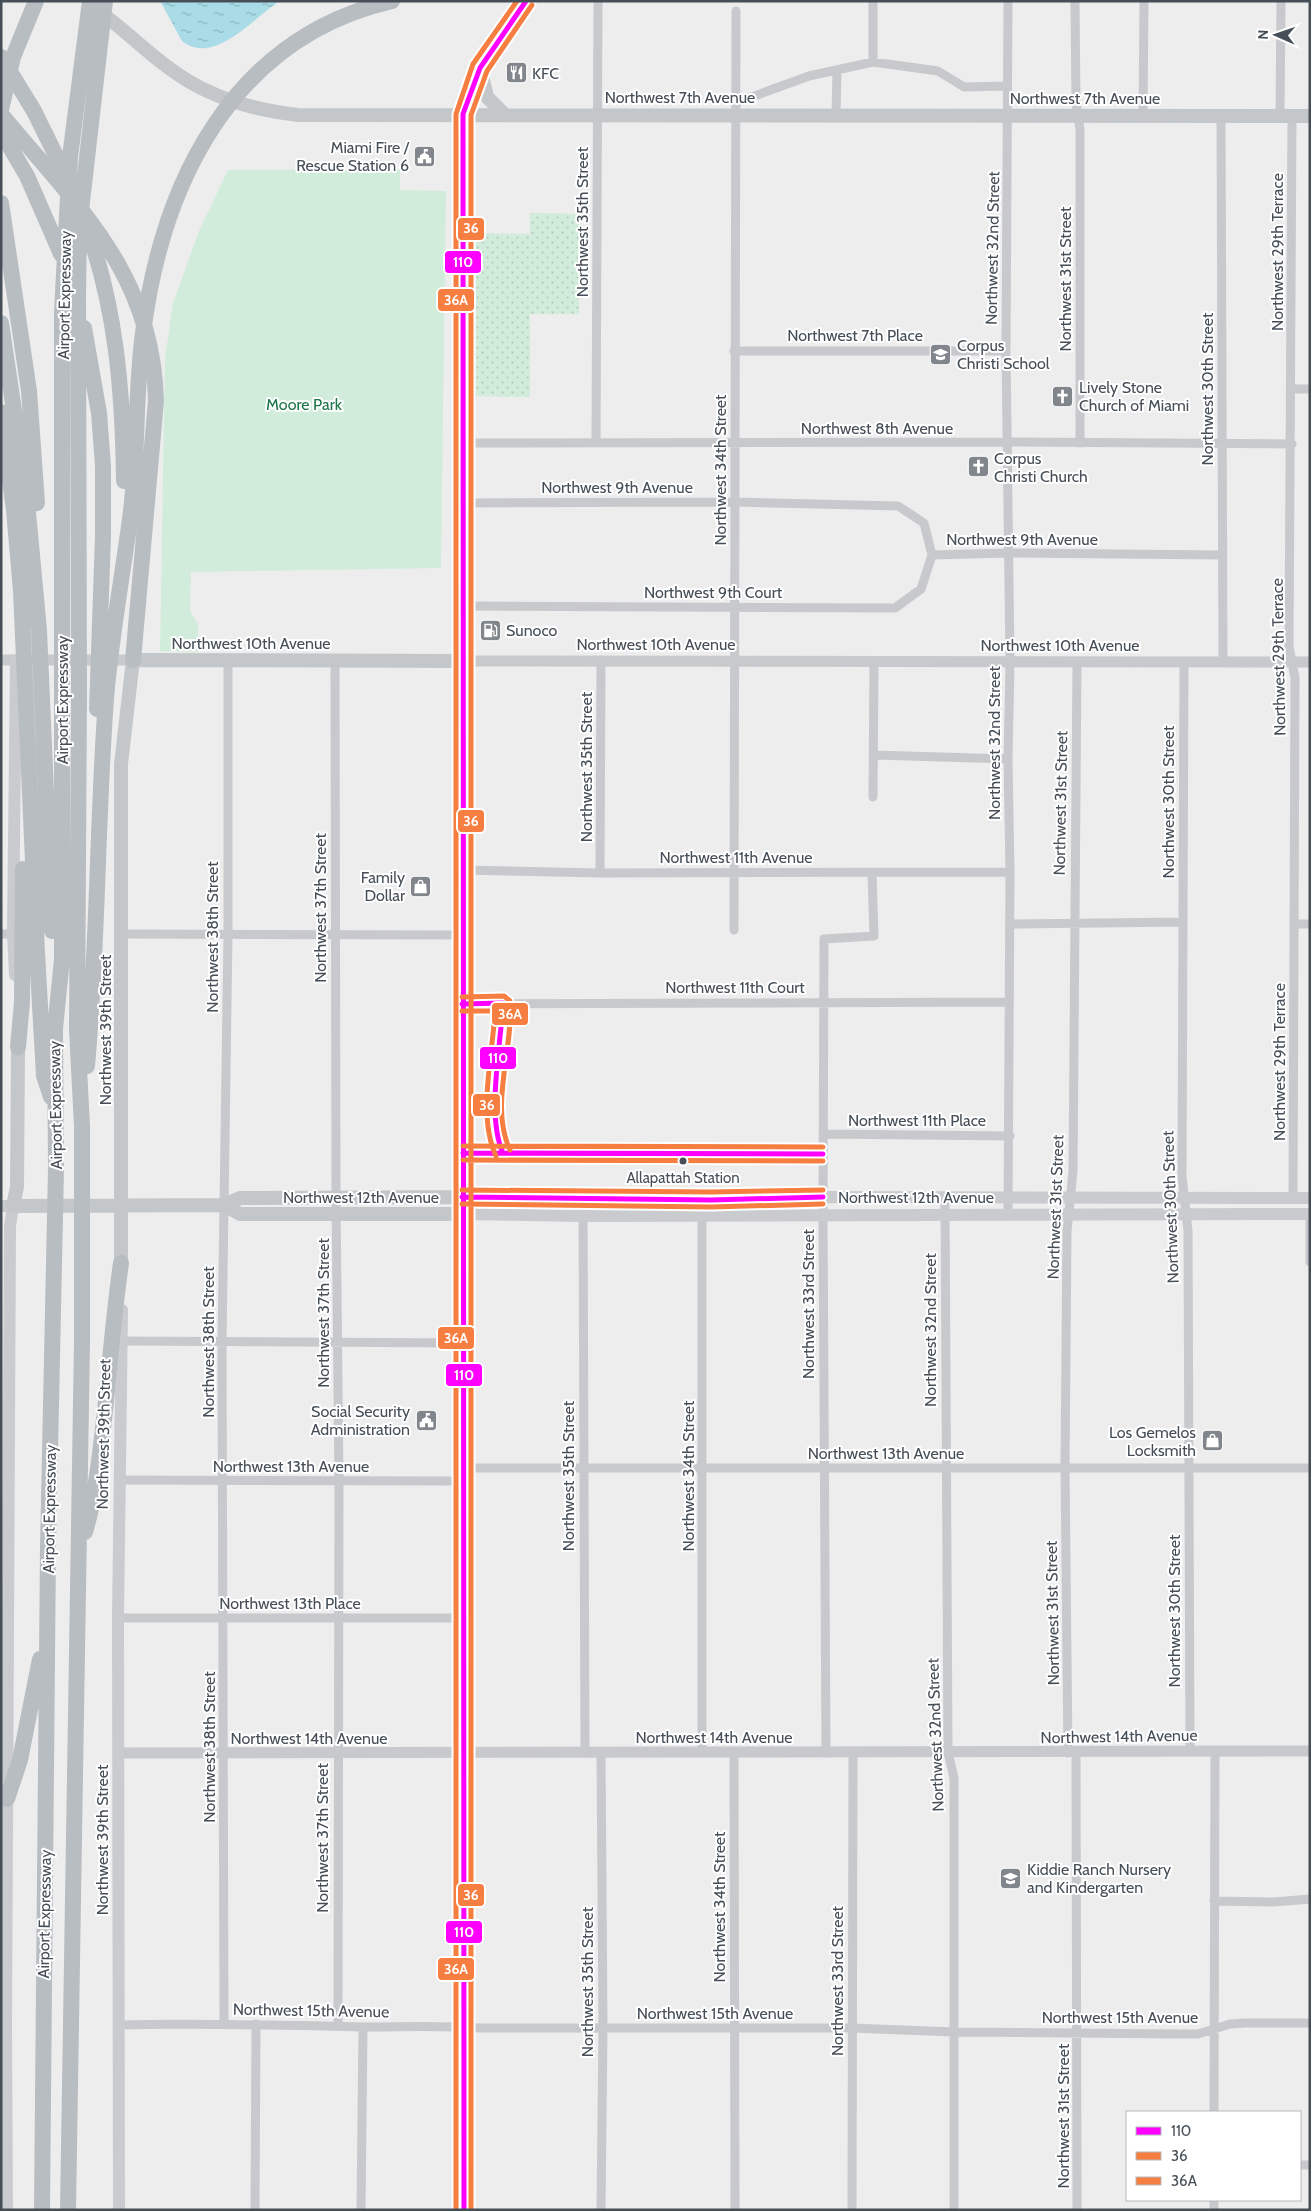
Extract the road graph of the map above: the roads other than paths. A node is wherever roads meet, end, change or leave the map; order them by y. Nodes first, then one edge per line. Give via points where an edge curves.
1 (36, 1) edge
2 (84, 1) edge
3 (90, 1) edge
4 (105, 1) edge
5 (392, 1) edge
6 (598, 1) edge
7 (873, 1) edge
8 (1008, 1) edge
9 (1075, 1) edge
10 (1144, 1) edge
11 (1281, 1) edge
12 (523, 3) edge
13 (736, 11) dead end
14 (1, 57) edge
15 (873, 62) junction
16 (480, 68) junction
17 (837, 70) junction
18 (1007, 86) junction
19 (2, 107) edge
20 (735, 109) junction
21 (463, 114) junction
22 (504, 114) junction
23 (597, 114) junction
24 (836, 115) junction
25 (1007, 115) junction
26 (1143, 115) junction
27 (1221, 115) junction
28 (1078, 116) junction
29 (1286, 116) junction
30 (1310, 116) edge
31 (1, 132) edge
32 (1, 203) edge
33 (1, 323) edge
34 (734, 351) junction
35 (1006, 351) junction
36 (1292, 389) junction
37 (1310, 389) edge
38 (1, 412) edge
39 (1007, 442) junction
40 (462, 443) junction
41 (596, 443) junction
42 (1080, 443) junction
43 (736, 444) junction
44 (1292, 444) junction
45 (1222, 445) junction
46 (736, 502) junction
47 (462, 503) junction
48 (1008, 553) junction
49 (932, 555) junction
50 (1222, 555) junction
51 (121, 565) junction
52 (463, 606) junction
53 (736, 606) junction
54 (107, 620) junction
55 (31, 631) junction
56 (1, 660) edge
57 (16, 660) junction
58 (133, 660) junction
59 (335, 660) junction
60 (601, 660) junction
61 (228, 661) junction
62 (462, 661) junction
63 (1184, 661) junction
64 (735, 662) junction
65 (874, 662) junction
66 (1077, 662) junction
67 (1222, 662) junction
68 (1292, 662) junction
69 (1310, 662) edge
70 (1010, 663) junction
71 (33, 690) junction
72 (27, 729) junction
73 (874, 755) junction
74 (1008, 759) junction
75 (873, 797) dead end
76 (462, 870) junction
77 (735, 871) junction
78 (1010, 872) junction
79 (600, 873) junction
80 (872, 873) junction
81 (1183, 922) junction
82 (1010, 924) junction
83 (1074, 924) junction
84 (1295, 924) junction
85 (1310, 924) edge
86 (734, 930) dead end
87 (7, 934) edge
88 (122, 934) junction
89 (228, 934) junction
90 (335, 934) junction
91 (462, 935) junction
92 (822, 1002) junction
93 (1009, 1002) junction
94 (462, 1004) junction
95 (55, 1029) junction
96 (18, 1047) junction
97 (56, 1115) junction
98 (82, 1126) junction
99 (823, 1134) junction
100 (1010, 1136) junction
101 (462, 1197) junction
102 (822, 1197) junction
103 (1008, 1198) junction
104 (1070, 1198) junction
105 (1184, 1198) junction
106 (1294, 1198) junction
107 (1310, 1198) edge
108 (336, 1199) junction
109 (583, 1199) junction
110 (945, 1199) junction
111 (702, 1200) junction
112 (224, 1205) junction
113 (7, 1206) edge
114 (122, 1206) junction
115 (462, 1214) junction
116 (945, 1214) junction
117 (1008, 1214) junction
118 (1069, 1214) junction
119 (1186, 1214) junction
120 (1236, 1214) junction
121 (1310, 1214) edge
122 (337, 1215) junction
123 (702, 1215) junction
124 (822, 1215) junction
125 (583, 1216) junction
126 (121, 1262) junction
127 (1310, 1262) edge
128 (122, 1341) junction
129 (338, 1342) junction
130 (222, 1343) junction
131 (462, 1343) junction
132 (5, 1344) edge
133 (703, 1467) junction
134 (946, 1467) junction
135 (583, 1468) junction
136 (824, 1468) junction
137 (1065, 1468) junction
138 (1189, 1468) junction
139 (1310, 1468) edge
140 (462, 1474) junction
141 (6, 1480) edge
142 (119, 1480) junction
143 (224, 1480) junction
144 (339, 1481) junction
145 (79, 1550) junction
146 (48, 1592) junction
147 (118, 1618) junction
148 (338, 1618) junction
149 (463, 1618) junction
150 (224, 1619) junction
151 (5, 1620) edge
152 (1190, 1751) junction
153 (1215, 1751) junction
154 (1310, 1751) edge
155 (702, 1752) junction
156 (948, 1752) junction
157 (119, 1753) junction
158 (463, 1753) junction
159 (585, 1753) junction
160 (601, 1753) junction
161 (826, 1753) junction
162 (853, 1753) junction
163 (1072, 1753) junction
164 (224, 1754) junction
165 (734, 1754) junction
166 (337, 1755) junction
167 (4, 1756) edge
168 (7, 1799) junction
169 (1310, 1899) edge
170 (1214, 1901) junction
171 (224, 2023) junction
172 (1310, 2023) edge
173 (256, 2024) junction
174 (119, 2025) junction
175 (4, 2026) edge
176 (338, 2026) junction
177 (363, 2027) junction
178 (463, 2027) junction
179 (602, 2027) junction
180 (734, 2028) junction
181 (851, 2028) junction
182 (1215, 2030) junction
183 (954, 2032) junction
184 (1078, 2032) junction
185 (1214, 2111) edge
186 (4, 2166) edge
187 (7, 2210) edge
188 (42, 2210) edge
189 (68, 2210) edge
190 (119, 2210) edge
191 (256, 2210) edge
192 (361, 2210) edge
193 (464, 2210) edge
194 (601, 2210) edge
195 (735, 2210) edge
196 (852, 2210) edge
197 (954, 2210) edge
198 (1077, 2210) edge

1 - 19 highway via 19,39
2 - 21 main road, Northwest 7th Avenue via 186,80 226,99 255,108 313,115
3 - 95 highway, Airport Expressway via 70,157 64,252 62,959
4 - 98 highway, Airport Expressway via 80,228 77,1029
5 - 51 highway via 357,11 291,44 236,94 196,157 174,209 149,293 141,350 131,505
6 - 23 street, Northwest 35th Street
7 - 15 street
8 - 18 street, Northwest 32nd Street
9 - 28 street, Northwest 31st Street
10 - 26 street
11 - 29 street
12 - 16 main road
13 - 20 street, Northwest 34th Street
14 - 51 highway via 47,134 86,226 107,299 118,362 123,429
15 - 17 street
15 - 18 street via 938,71 964,87
16 - 21 main road
16 - 22 main road via 487,97
17 - 20 street via 809,76 750,98
17 - 24 street
18 - 25 street, Northwest 32nd Street
19 - 58 highway via 107,243 134,292 146,330 156,401
20 - 23 main road, Northwest 7th Avenue
20 - 24 main road, Northwest 7th Avenue
20 - 34 street, Northwest 34th Street
21 - 22 main road, Northwest 7th Avenue
21 - 40 main road
22 - 23 main road, Northwest 7th Avenue
23 - 41 street, Northwest 35th Street
24 - 25 main road, Northwest 7th Avenue
25 - 28 main road, Northwest 7th Avenue
25 - 35 street, Northwest 32nd Street
26 - 27 main road, Northwest 7th Avenue
26 - 28 main road, Northwest 7th Avenue
27 - 29 main road, Northwest 7th Avenue
27 - 45 street, Northwest 30th Street
28 - 42 street, Northwest 31st Street
29 - 30 main road, Northwest 7th Avenue
29 - 36 street, Northwest 29th Terrace
31 - 54 highway via 27,176 55,238 84,326 99,413
32 - 55 highway via 26,366 34,445 41,571
33 - 55 highway via 26,491
34 - 35 street, Northwest 7th Place
34 - 43 street, Northwest 34th Street
35 - 39 street, Northwest 32nd Street
36 - 37 street
36 - 44 street, Northwest 29th Terrace
38 - 55 highway
39 - 42 street, Northwest 8th Avenue
39 - 43 street, Northwest 8th Avenue
39 - 48 street, Northwest 32nd Street
40 - 41 street, Northwest 8th Avenue
40 - 47 main road
41 - 43 street, Northwest 8th Avenue
42 - 45 street, Northwest 8th Avenue
43 - 46 street, Northwest 34th Street
44 - 45 street, Northwest 8th Avenue
44 - 68 street, Northwest 29th Terrace
45 - 50 street, Northwest 30th Street
46 - 47 street, Northwest 9th Avenue
46 - 49 street, Northwest 9th Avenue via 898,506 924,523
46 - 53 street, Northwest 34th Street
47 - 52 main road
48 - 49 street, Northwest 9th Avenue
48 - 50 street, Northwest 9th Avenue
48 - 70 street, Northwest 32nd Street
49 - 53 street, Northwest 9th Court via 921,589 895,608
50 - 67 street, Northwest 30th Street
51 - 54 highway
52 - 53 street, Northwest 9th Court
52 - 62 main road
53 - 64 street, Northwest 34th Street
54 - 98 highway via 101,699 103,774
55 - 71 highway
56 - 57 street, Northwest 10th Avenue
57 - 58 street, Northwest 10th Avenue
57 - 87 main road
58 - 61 main road, Northwest 10th Avenue
58 - 88 main road, Northwest 39th Street via 121,764
59 - 61 main road, Northwest 10th Avenue
59 - 62 main road, Northwest 10th Avenue
59 - 90 street, Northwest 37th Street
60 - 62 street, Northwest 10th Avenue
60 - 64 street, Northwest 10th Avenue
60 - 79 street, Northwest 35th Street
61 - 89 street, Northwest 38th Street
62 - 76 main road
63 - 66 street, Northwest 10th Avenue
63 - 67 street, Northwest 10th Avenue
63 - 81 street, Northwest 30th Street
64 - 65 street, Northwest 10th Avenue
64 - 77 street, Northwest 34th Street
65 - 70 street, Northwest 10th Avenue
65 - 73 street
66 - 70 street, Northwest 10th Avenue
66 - 83 street, Northwest 31st Street
67 - 68 street, Northwest 10th Avenue
68 - 69 street, Northwest 10th Avenue
68 - 84 street, Northwest 29th Terrace via 1295,678
70 - 74 street, Northwest 32nd Street
71 - 72 highway
71 - 95 highway
72 - 96 highway via 22,1002
72 - 97 highway via 44,1076
73 - 74 street
73 - 75 street
74 - 78 street, Northwest 32nd Street
76 - 79 street, Northwest 11th Avenue
76 - 91 main road
77 - 79 street, Northwest 11th Avenue
77 - 80 street, Northwest 11th Avenue
77 - 86 street, Northwest 34th Street
78 - 80 street, Northwest 11th Avenue
78 - 82 street, Northwest 32nd Street
80 - 92 street, Northwest 33rd Street via 874,936 824,939
81 - 83 street
81 - 105 street, Northwest 30th Street
82 - 83 street
82 - 93 street, Northwest 32nd Street
83 - 104 street, Northwest 31st Street via 1073,1171
84 - 85 street
84 - 106 street, Northwest 29th Terrace
87 - 96 main road
88 - 89 street
88 - 114 main road, Northwest 39th Street
89 - 90 street
89 - 112 street, Northwest 38th Street
90 - 91 street
90 - 108 street, Northwest 37th Street
91 - 94 main road
92 - 93 street, Northwest 11th Court
92 - 94 street, Northwest 11th Court
92 - 99 street, Northwest 33rd Street
93 - 100 street, Northwest 32nd Street
94 - 101 main road
95 - 97 highway, Airport Expressway
96 - 113 main road via 17,1187
97 - 146 highway, Airport Expressway
98 - 145 highway, Airport Expressway
99 - 100 street, Northwest 11th Place
99 - 102 street, Northwest 33rd Street
100 - 103 street, Northwest 32nd Street
101 - 108 main road, Northwest 12th Avenue
101 - 109 main road, Northwest 12th Avenue
101 - 115 main road
102 - 110 main road, Northwest 12th Avenue
102 - 111 main road, Northwest 12th Avenue
102 - 124 street, Northwest 33rd Street
103 - 104 main road, Northwest 12th Avenue
103 - 110 main road, Northwest 12th Avenue
103 - 117 street, Northwest 32nd Street
104 - 105 main road, Northwest 12th Avenue
104 - 118 street, Northwest 31st Street
105 - 106 main road, Northwest 12th Avenue
105 - 119 street, Northwest 30th Street
106 - 107 main road, Northwest 12th Avenue
106 - 120 main road via 1286,1206 1256,1208
108 - 112 main road, Northwest 12th Avenue via 240,1198
108 - 122 street, Northwest 37th Street
109 - 111 main road, Northwest 12th Avenue
109 - 125 street, Northwest 35th Street
110 - 116 street, Northwest 32nd Street
111 - 123 street, Northwest 34th Street
112 - 114 main road, Northwest 12th Avenue
112 - 122 main road, Northwest 12th Avenue via 240,1214
112 - 130 street, Northwest 38th Street
113 - 114 main road, Northwest 12th Avenue
113 - 132 main road via 10,1226
114 - 126 main road, Northwest 39th Street
115 - 122 main road, Northwest 12th Avenue
115 - 125 main road, Northwest 12th Avenue
115 - 131 main road
116 - 117 main road, Northwest 12th Avenue
116 - 124 main road, Northwest 12th Avenue
116 - 134 street, Northwest 32nd Street
117 - 118 main road, Northwest 12th Avenue
118 - 119 main road, Northwest 12th Avenue
118 - 137 street, Northwest 31st Street
119 - 120 main road, Northwest 12th Avenue
119 - 138 street, Northwest 30th Street
120 - 121 main road, Northwest 12th Avenue
121 - 127 street
122 - 129 street, Northwest 37th Street
123 - 124 main road, Northwest 12th Avenue
123 - 125 main road, Northwest 12th Avenue
123 - 133 street, Northwest 34th Street
124 - 136 street, Northwest 33rd Street
125 - 135 street, Northwest 35th Street
126 - 128 main road, Northwest 39th Street
126 - 145 highway via 101,1449 92,1508
128 - 130 street
128 - 142 main road, Northwest 39th Street
129 - 130 street
129 - 131 street
129 - 144 street, Northwest 37th Street
130 - 143 street, Northwest 38th Street
131 - 140 main road
132 - 141 main road
133 - 135 street, Northwest 13th Avenue
133 - 136 street, Northwest 13th Avenue
133 - 155 street, Northwest 34th Street
134 - 136 street, Northwest 13th Avenue
134 - 137 street, Northwest 13th Avenue
134 - 156 street, Northwest 32nd Street
135 - 140 street, Northwest 13th Avenue
135 - 159 street, Northwest 35th Street
136 - 161 street, Northwest 33rd Street
137 - 138 street, Northwest 13th Avenue
137 - 163 street, Northwest 31st Street
138 - 139 street, Northwest 13th Avenue
138 - 152 street, Northwest 30th Street
140 - 144 street, Northwest 13th Avenue
140 - 149 main road
141 - 151 main road
142 - 143 street, Northwest 13th Avenue
142 - 147 main road, Northwest 39th Street
143 - 144 street, Northwest 13th Avenue
143 - 150 street, Northwest 38th Street
144 - 148 street, Northwest 37th Street
145 - 189 highway, Airport Expressway
146 - 168 highway via 40,1662 26,1735
146 - 188 highway, Airport Expressway
147 - 150 street, Northwest 13th Place
147 - 157 main road, Northwest 39th Street
148 - 149 street, Northwest 13th Place
148 - 150 street, Northwest 13th Place
148 - 166 street, Northwest 37th Street
149 - 158 main road
150 - 164 street, Northwest 38th Street
151 - 167 main road
152 - 153 street, Northwest 14th Avenue
152 - 163 street, Northwest 14th Avenue
153 - 154 street, Northwest 14th Avenue
153 - 170 street
155 - 160 street, Northwest 14th Avenue
155 - 165 street, Northwest 14th Avenue
156 - 162 street, Northwest 14th Avenue
156 - 163 street, Northwest 14th Avenue
156 - 183 street, Northwest 32nd Street via 954,1778
157 - 164 street, Northwest 14th Avenue
157 - 174 main road, Northwest 39th Street
158 - 159 street, Northwest 14th Avenue
158 - 166 street, Northwest 14th Avenue
158 - 178 main road
159 - 160 street, Northwest 14th Avenue
160 - 179 street, Northwest 35th Street
161 - 162 street, Northwest 14th Avenue
161 - 165 street, Northwest 14th Avenue
162 - 181 street, Northwest 33rd Street
163 - 184 street, Northwest 31st Street
164 - 166 street, Northwest 14th Avenue
164 - 171 street, Northwest 38th Street
165 - 180 street, Northwest 34th Street
166 - 176 street, Northwest 37th Street
167 - 168 main road
168 - 175 main road
169 - 170 street
170 - 182 street
171 - 173 street, Northwest 15th Avenue
171 - 174 street, Northwest 15th Avenue
172 - 182 street, Northwest 15th Avenue via 1230,2024
173 - 176 street, Northwest 15th Avenue
173 - 191 street
174 - 190 main road, Northwest 39th Street
175 - 186 main road
176 - 177 street, Northwest 15th Avenue
177 - 178 street, Northwest 15th Avenue
177 - 192 street
178 - 179 street, Northwest 15th Avenue
178 - 193 main road
179 - 180 street, Northwest 15th Avenue
179 - 194 street, Northwest 35th Street
180 - 181 street, Northwest 15th Avenue
180 - 195 street, Northwest 34th Street
181 - 183 street, Northwest 15th Avenue
181 - 196 street, Northwest 33rd Street
182 - 184 street, Northwest 15th Avenue via 1198,2034
182 - 185 street
183 - 184 street, Northwest 15th Avenue
183 - 197 street, Northwest 32nd Street
184 - 198 street, Northwest 31st Street
186 - 187 main road

